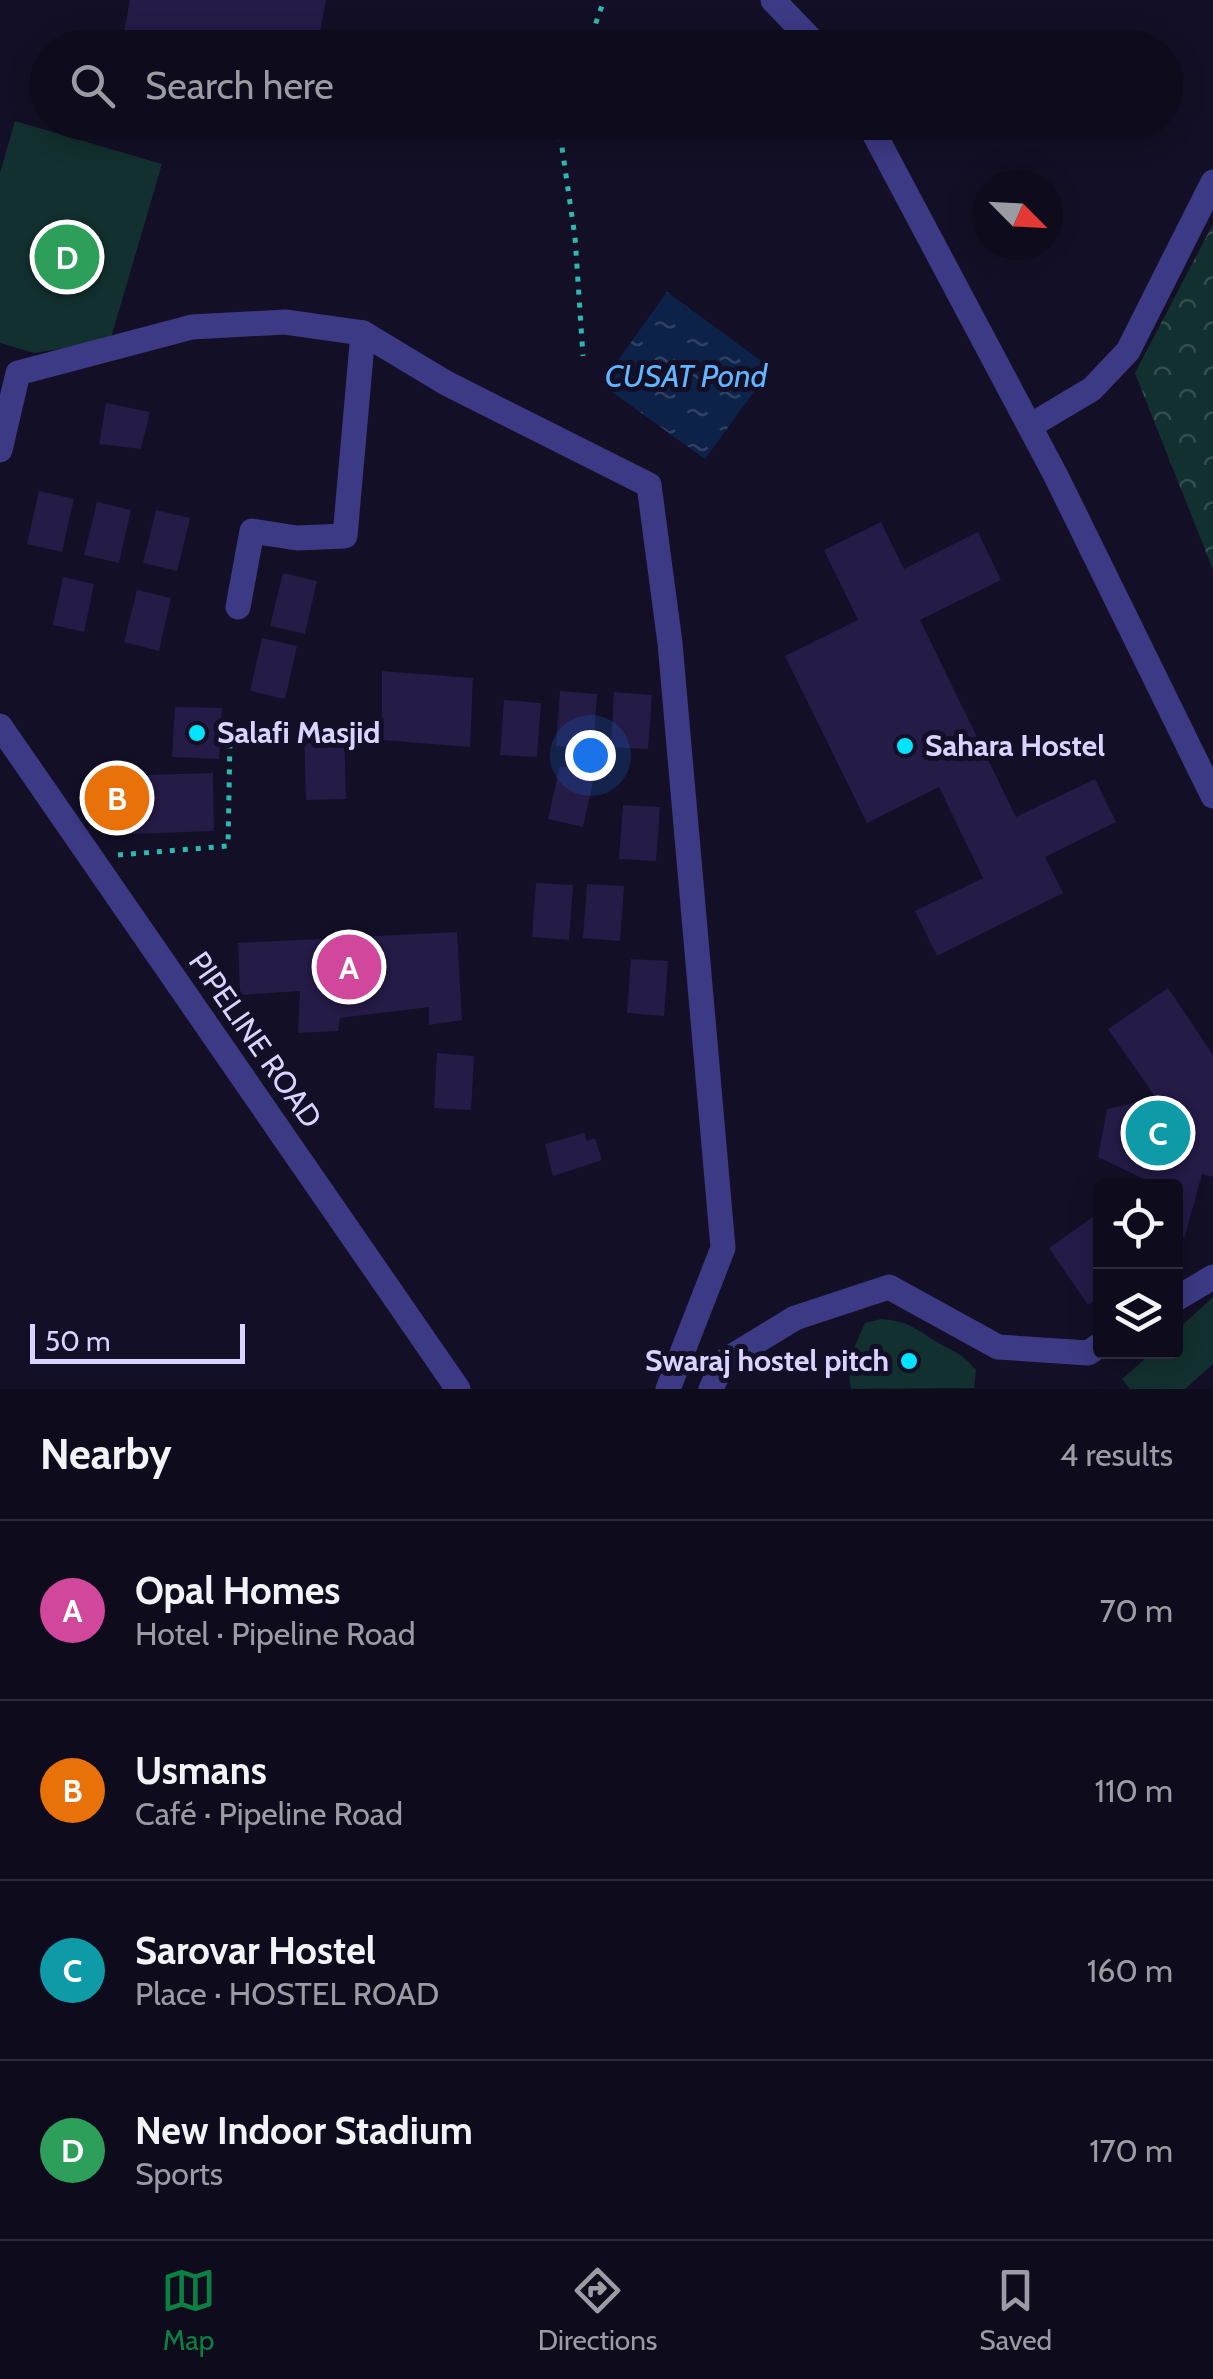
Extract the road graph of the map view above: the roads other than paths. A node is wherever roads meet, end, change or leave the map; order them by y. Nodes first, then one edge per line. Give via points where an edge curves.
1 (774, 0) edge
2 (802, 30) edge
3 (878, 140) edge
4 (1213, 182) edge
5 (363, 333) junction
6 (1030, 426) junction
7 (0, 450) edge
8 (238, 607) dead end
9 (0, 726) edge
10 (1213, 796) edge
11 (1213, 1276) edge
12 (1183, 1295) edge
13 (1093, 1350) edge
14 (458, 1389) edge
15 (668, 1389) edge
16 (711, 1389) edge

1 - 2 street
3 - 6 street
4 - 6 street via 1128,351 1092,388
5 - 7 street via 285,322 192,327 18,373
5 - 8 street via 345,536 252,531
5 - 15 street via 446,384 649,485 670,644 723,1248
6 - 10 street
9 - 14 street, PIPELINE ROAD
11 - 12 street
13 - 16 street via 998,1347 889,1287 795,1318 723,1362

